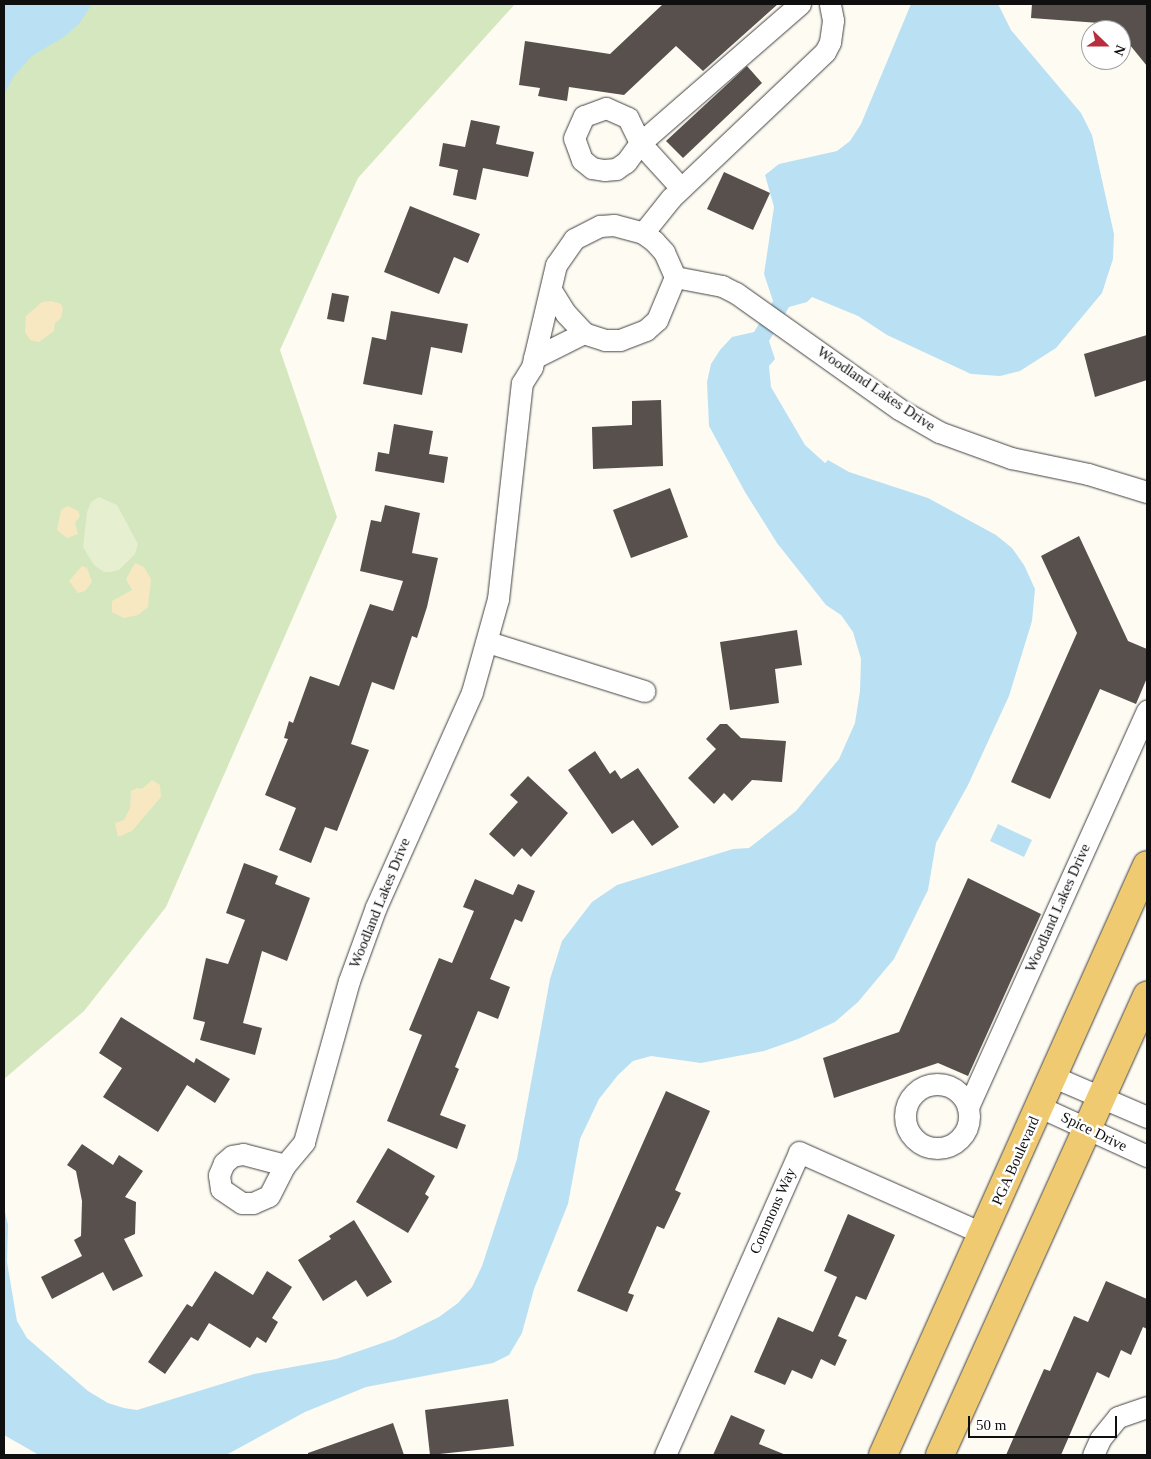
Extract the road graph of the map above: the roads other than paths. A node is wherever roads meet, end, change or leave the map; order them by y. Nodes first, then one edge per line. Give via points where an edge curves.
1 (800, 4) edge
2 (830, 4) edge
3 (681, 188) junction
4 (643, 233) junction
5 (675, 277) junction
6 (552, 292) junction
7 (584, 333) junction
8 (534, 358) junction
9 (1147, 492) edge
10 (488, 642) junction
11 (644, 691) dead end
12 (1147, 710) edge
13 (1147, 865) edge
14 (1147, 996) edge
15 (1054, 1077) junction
16 (1102, 1098) junction
17 (968, 1107) dead end
18 (1040, 1107) junction
19 (1147, 1116) edge
20 (1089, 1129) junction
21 (1147, 1156) edge
22 (284, 1165) dead end
23 (984, 1234) junction
24 (1147, 1407) edge
25 (665, 1455) edge
26 (884, 1455) edge
27 (940, 1455) edge
28 (1092, 1455) edge

1 - 3 street via 640,143
2 - 3 street via 833,20 825,52
3 - 4 street
4 - 5 street, Woodland Lakes Drive via 664,252
4 - 6 street, Woodland Lakes Drive via 629,227 600,226 574,239 556,265
5 - 7 street via 665,308 646,330 620,340 605,340
5 - 9 street, Woodland Lakes Drive via 722,286 939,432 1011,458 1088,474
6 - 7 street
6 - 8 street, Woodland Lakes Drive
7 - 8 street
8 - 10 street, Woodland Lakes Drive via 522,383 512,455 505,552
10 - 11 street
10 - 22 street, Woodland Lakes Drive via 472,692 372,916 332,1037 310,1128 296,1155
12 - 17 street, Woodland Lakes Drive
13 - 15 main road, PGA Boulevard
14 - 16 main road
15 - 16 street
15 - 18 main road, PGA Boulevard
16 - 19 street
16 - 20 main road
18 - 20 street, Spice Drive
18 - 23 main road, PGA Boulevard
20 - 21 street, Spice Drive via 1116,1145
20 - 27 main road
23 - 25 street, Commons Way via 799,1152
23 - 26 main road, PGA Boulevard
24 - 28 street via 1118,1417

